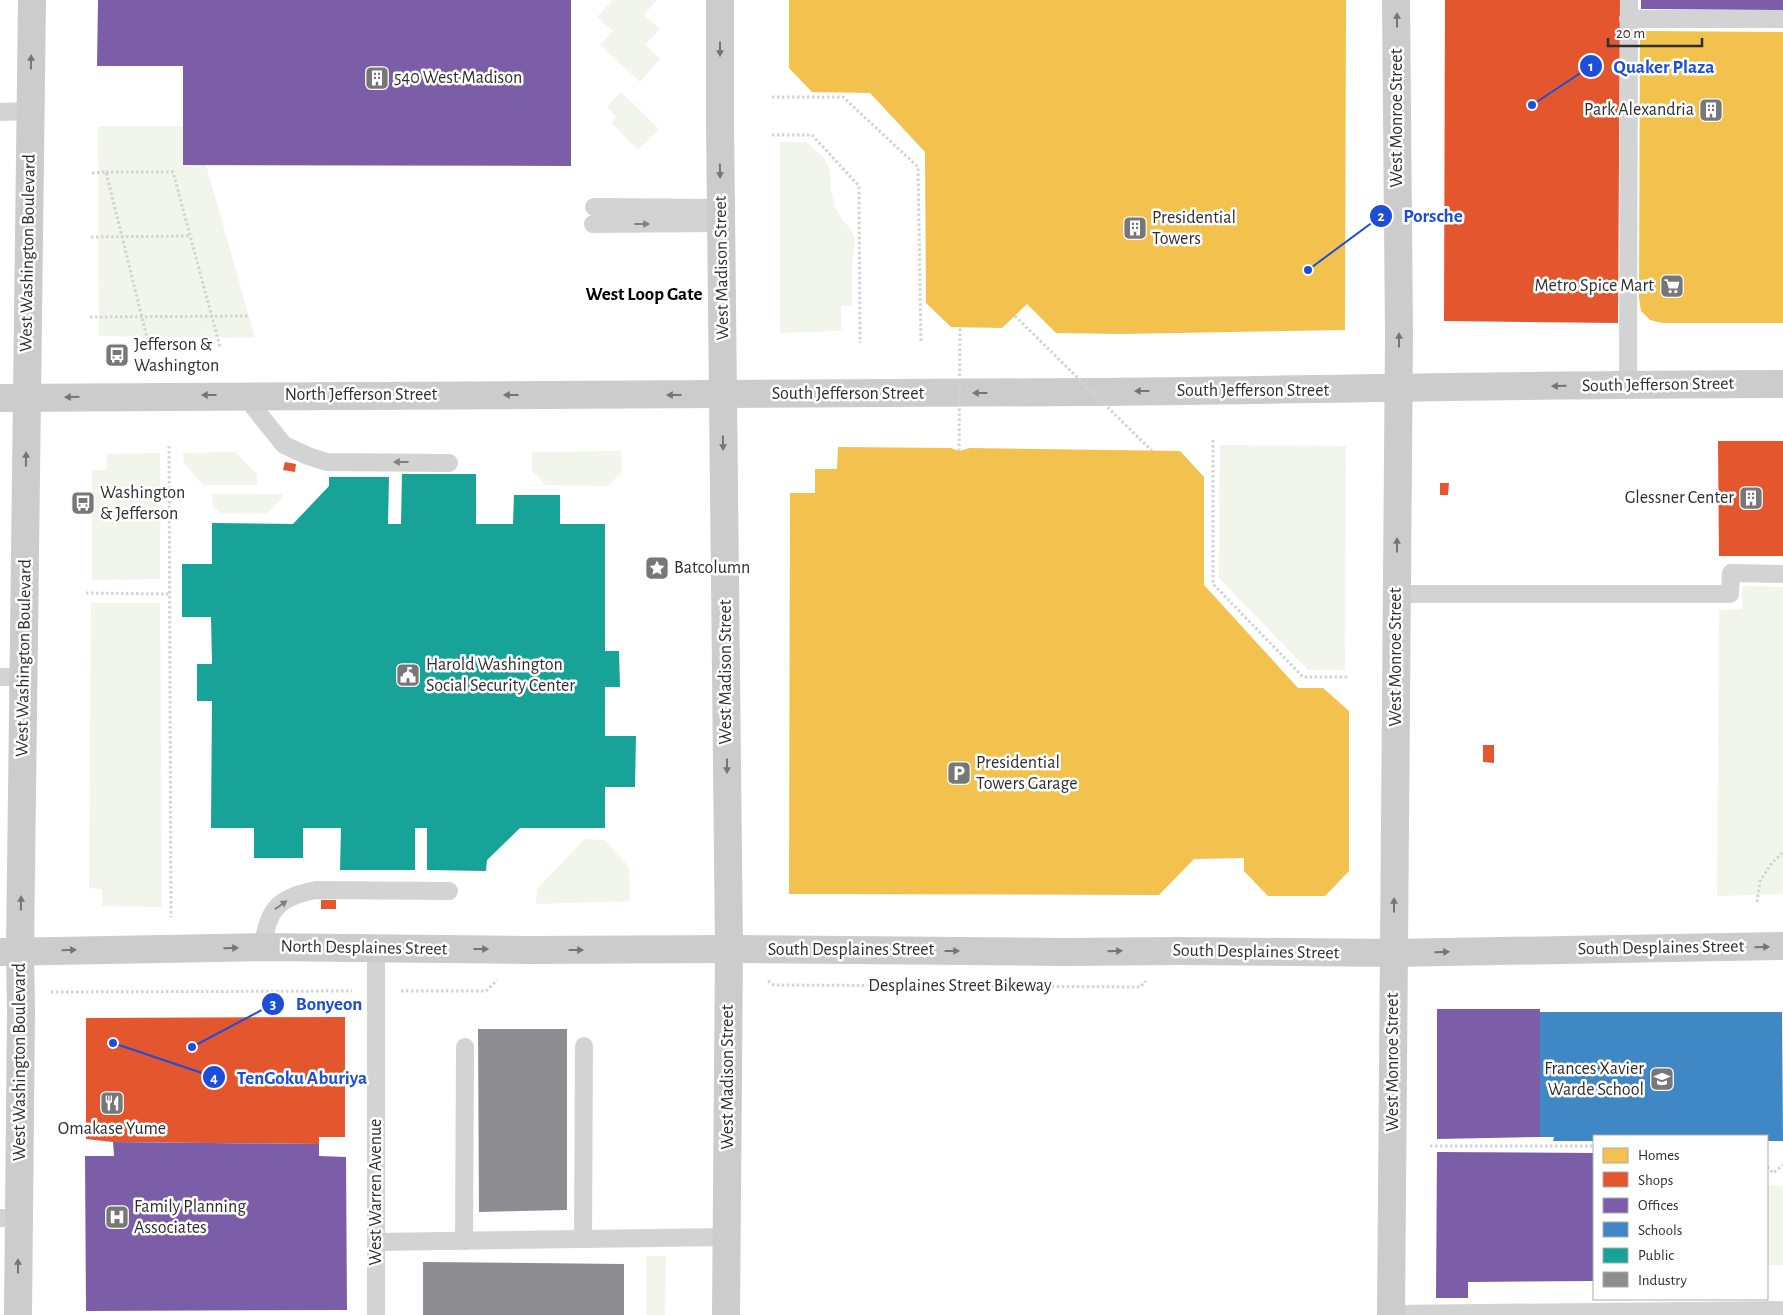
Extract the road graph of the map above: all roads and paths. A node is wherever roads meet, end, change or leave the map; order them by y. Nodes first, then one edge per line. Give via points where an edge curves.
1 (32, 0) edge
2 (720, 0) edge
3 (1396, 0) edge
4 (1628, 0) edge
5 (1783, 18) edge
6 (1628, 19) junction
7 (772, 97) dead end
8 (30, 111) junction
9 (0, 112) edge
10 (772, 135) dead end
11 (106, 172) junction
12 (92, 173) dead end
13 (594, 215) dead end
14 (721, 216) junction
15 (190, 236) junction
16 (91, 237) dead end
17 (122, 237) junction
18 (212, 316) junction
19 (248, 316) dead end
20 (1015, 316) dead end
21 (90, 317) dead end
22 (142, 317) junction
23 (960, 327) dead end
24 (860, 342) dead end
25 (921, 342) dead end
26 (149, 346) dead end
27 (220, 347) dead end
28 (1628, 384) junction
29 (1783, 384) edge
30 (1398, 389) junction
31 (244, 395) junction
32 (722, 395) junction
33 (0, 398) edge
34 (27, 398) junction
35 (1213, 440) dead end
36 (169, 446) dead end
37 (959, 451) dead end
38 (1152, 451) dead end
39 (450, 462) dead end
40 (1783, 574) edge
41 (86, 593) dead end
42 (169, 594) junction
43 (1396, 594) junction
44 (12, 677) edge
45 (1350, 677) dead end
46 (1783, 852) edge
47 (449, 891) dead end
48 (1757, 902) dead end
49 (170, 917) dead end
50 (1783, 946) edge
51 (263, 947) junction
52 (376, 949) junction
53 (729, 949) junction
54 (10, 952) edge
55 (1393, 953) junction
56 (780, 985) dead end
57 (1140, 987) dead end
58 (352, 991) dead end
59 (393, 991) dead end
60 (486, 991) dead end
61 (91, 992) dead end
62 (584, 1046) dead end
63 (465, 1047) dead end
64 (1430, 1146) dead end
65 (1593, 1146) edge
66 (1783, 1165) edge
67 (1768, 1168) edge
68 (9, 1218) edge
69 (727, 1237) junction
70 (583, 1239) junction
71 (464, 1241) junction
72 (376, 1242) junction
73 (1721, 1305) edge
74 (1783, 1310) edge
75 (18, 1315) edge
76 (376, 1315) edge
77 (726, 1315) edge
78 (1391, 1315) edge

8 -> 1 main road, West Washington Boulevard
2 -> 14 main road, West Madison Street
30 -> 3 main road, West Monroe Street
4 - 6 lane
5 - 6 lane
6 - 28 lane
7 - 25 path via 843,97 918,167
8 - 9 lane
8 - 34 main road, West Washington Boulevard
10 - 24 path via 812,135 859,186
11 - 12 path
11 - 15 path via 173,172
11 - 17 path
13 - 14 lane
14 - 32 main road, West Madison Street
15 - 17 path
15 - 18 path
16 - 17 path
17 - 22 path
18 - 19 path
18 - 22 path
18 - 27 path
20 - 38 path, bridge
21 - 22 path
22 - 26 path
23 - 37 path, bridge
28 - 29 main road, South Jefferson Street
28 -> 30 main road, South Jefferson Street
30 -> 32 main road, South Jefferson Street
43 -> 30 main road, West Monroe Street
32 -> 31 main road, North Jefferson Street
31 -> 34 main road, North Jefferson Street
39 -> 31 lane via 327,462 308,456 284,445
32 -> 53 main road, West Madison Street
33 - 34 main road, North Jefferson Street
44 -> 34 main road, West Washington Boulevard
35 - 45 path via 1213,584 1303,677
36 - 42 path
40 - 43 lane via 1731,574 1730,594
41 - 42 path
42 - 49 path
55 -> 43 main road, West Monroe Street
54 -> 44 main road, West Washington Boulevard
46 - 48 path via 1760,881
51 -> 47 lane via 270,915 276,907 299,893 316,890
55 -> 50 main road, South Desplaines Street
51 - 52 main road, North Desplaines Street
54 -> 51 main road, North Desplaines Street
52 -> 53 main road, North Desplaines Street
52 - 72 lane, West Warren Avenue
53 -> 55 main road, South Desplaines Street
53 - 69 main road, West Madison Street
54 - 68 main road, West Washington Boulevard via 21,1011
55 - 78 main road, West Monroe Street
56 - 57 path, Desplaines Street Bikeway
58 - 61 path
59 - 60 path
62 - 70 lane
63 - 71 lane
64 - 65 path
66 - 67 path via 1773,1173
75 -> 68 main road, West Washington Boulevard
69 - 70 lane
69 - 77 main road, West Madison Street
70 - 71 lane
71 - 72 lane
72 - 76 lane, West Warren Avenue
73 - 74 lane
73 - 78 lane

